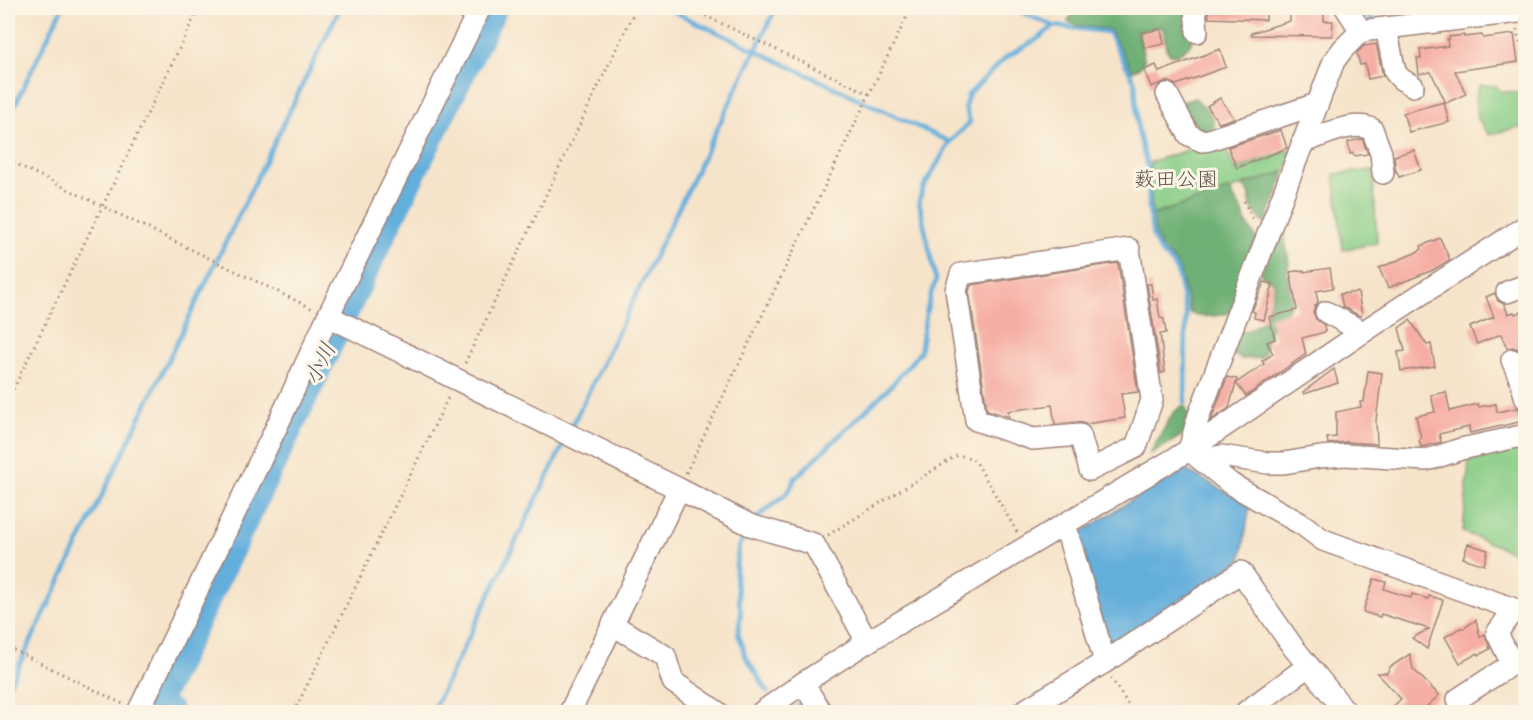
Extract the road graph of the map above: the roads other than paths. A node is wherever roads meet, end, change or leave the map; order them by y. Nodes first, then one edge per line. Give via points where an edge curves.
1 (480, 8) edge
2 (1195, 8) edge
3 (1346, 8) edge
4 (1520, 12) edge
5 (1386, 28) junction
6 (1361, 31) junction
7 (1197, 32) dead end
8 (1413, 86) dead end
9 (1167, 94) dead end
10 (1317, 104) junction
11 (1302, 143) junction
12 (1383, 173) dead end
13 (1526, 226) edge
14 (1326, 312) dead end
15 (328, 316) junction
16 (1363, 332) junction
17 (1512, 360) dead end
18 (1526, 399) edge
19 (1526, 435) edge
20 (1195, 455) junction
21 (1108, 461) junction
22 (679, 489) junction
23 (1123, 490) junction
24 (1065, 525) junction
25 (613, 626) junction
26 (867, 642) junction
27 (1105, 662) junction
28 (1308, 666) junction
29 (803, 683) junction
30 (1458, 699) dead end
31 (139, 712) edge
32 (570, 712) edge
33 (717, 712) edge
34 (762, 712) edge
35 (821, 712) edge
36 (1022, 712) edge
37 (1246, 712) edge
38 (1346, 712) edge

1 - 15 street
2 - 7 street
3 - 6 street
4 - 5 street
5 - 6 street
5 - 8 street via 1395,72
6 - 10 street via 1334,61
9 - 10 street via 1190,135 1203,141
10 - 11 street
11 - 12 street via 1342,129 1366,126 1372,129 1381,153
11 - 20 street via 1199,415
13 - 16 street
14 - 16 street
15 - 22 street
15 - 31 street
16 - 20 street
17 - 18 street
19 - 20 street via 1425,460 1345,455 1268,463
20 - 23 street
20 - 30 street via 1231,484 1323,540 1514,609 1497,633 1512,664
21 - 21 street via 1136,447 1152,400 1129,249 961,274 956,290 976,420 1033,439 1080,435 1090,470
21 - 23 street
22 - 25 street
22 - 26 street via 750,525 814,544
23 - 24 street
24 - 26 street
24 - 27 street
25 - 32 street
25 - 33 street via 665,656 673,682
26 - 29 street
27 - 28 street via 1241,572
27 - 36 street
28 - 37 street
28 - 38 street
29 - 34 street
29 - 35 street

